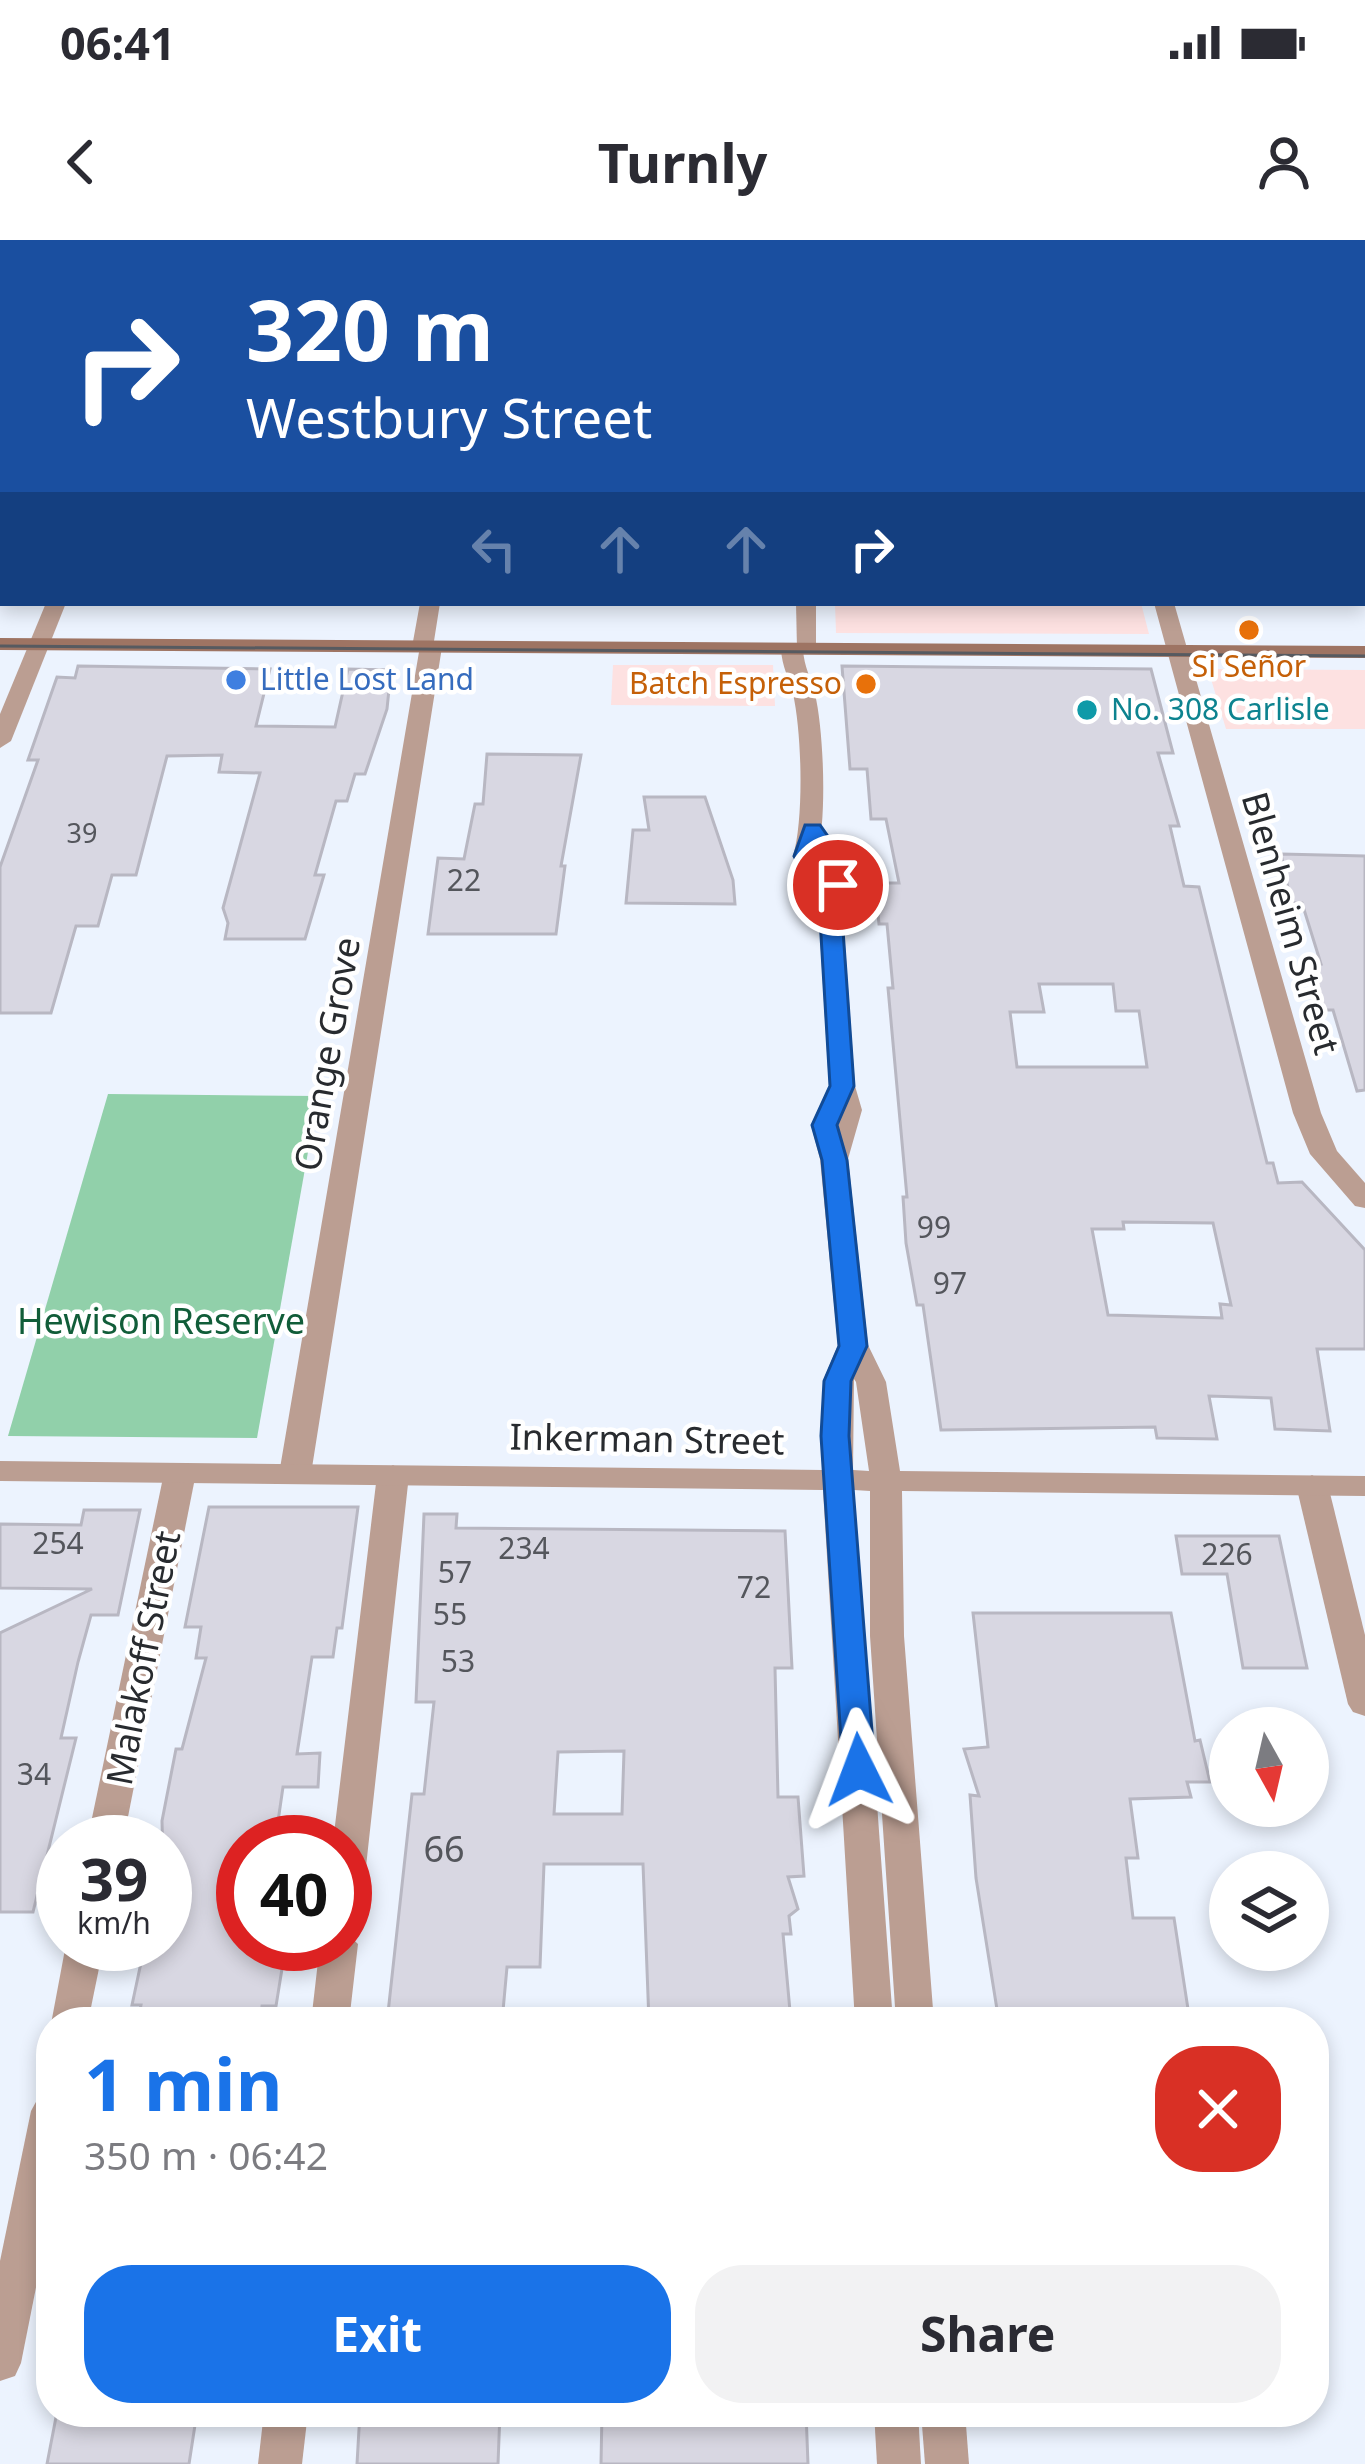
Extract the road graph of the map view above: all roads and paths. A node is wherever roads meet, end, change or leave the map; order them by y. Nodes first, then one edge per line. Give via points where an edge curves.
1 (55, 606) edge
2 (430, 606) edge
3 (806, 606) edge
4 (1165, 606) edge
5 (0, 644) edge
6 (39, 644) junction
7 (427, 647) junction
8 (805, 649) junction
9 (1176, 651) junction
10 (1365, 652) edge
11 (0, 740) edge
12 (1365, 1200) edge
13 (853, 1346) junction
14 (0, 1471) edge
15 (180, 1473) junction
16 (295, 1474) junction
17 (393, 1475) junction
18 (839, 1480) junction
19 (886, 1480) junction
20 (1312, 1485) junction
21 (1365, 1486) edge
22 (1365, 1704) edge
23 (111, 1815) edge
24 (354, 1815) edge
25 (79, 1971) edge
26 (336, 1971) edge
27 (72, 2007) edge
28 (333, 2007) edge
29 (873, 2007) edge
30 (914, 2007) edge
31 (36, 2185) edge
32 (0, 2363) edge
33 (284, 2427) edge
34 (897, 2427) edge
35 (944, 2427) edge
36 (280, 2464) edge
37 (899, 2464) edge
38 (946, 2464) edge

1 - 6 street
2 - 7 street, Orange Grove
3 - 8 street
4 - 9 street, Blenheim Street
5 - 6 main road
6 - 7 main road
6 - 11 street
7 - 8 main road
7 - 16 street, Orange Grove
8 - 9 main road
8 - 13 street via 793,670 804,693 813,829 805,856 830,902 849,1110 834,1160
9 - 10 main road
9 - 12 street, Blenheim Street via 1307,1113 1324,1154
13 - 18 street via 838,1381
13 - 19 street via 872,1382
14 - 15 street, Inkerman Street
15 - 16 street, Inkerman Street
15 - 23 street, Malakoff Street
16 - 17 street, Inkerman Street
17 - 18 street, Inkerman Street
17 - 24 street
18 - 19 street, Inkerman Street
18 - 29 street
19 - 20 street, Inkerman Street
19 - 30 street via 887,1636
20 - 21 street, Inkerman Street
20 - 22 street
25 - 27 street
26 - 28 street
31 - 32 street
33 - 36 street
34 - 37 street
35 - 38 street

